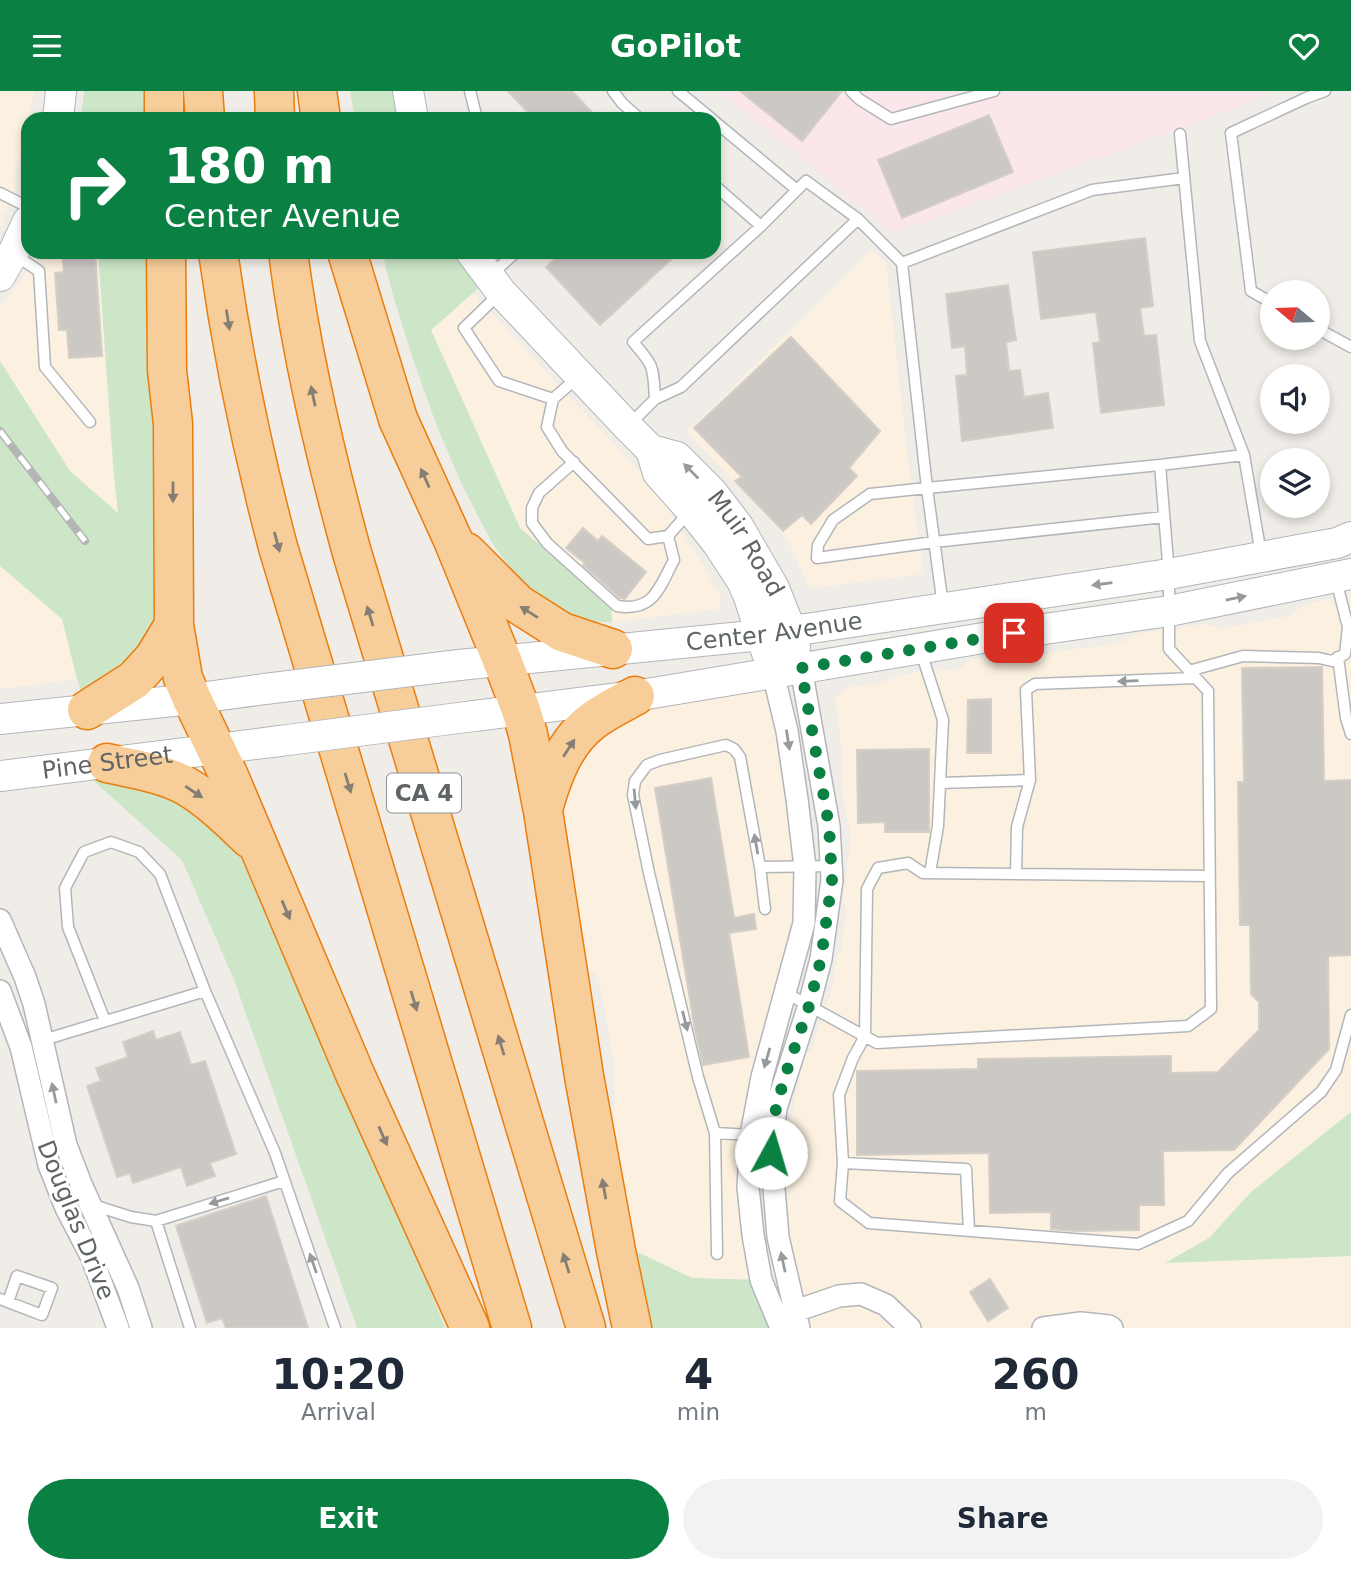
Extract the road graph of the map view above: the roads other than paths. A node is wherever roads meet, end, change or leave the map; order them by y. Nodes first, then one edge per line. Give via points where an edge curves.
1 (61, 91) edge
2 (164, 91) edge
3 (203, 91) edge
4 (274, 91) edge
5 (317, 91) edge
6 (408, 91) edge
7 (470, 91) edge
8 (614, 91) edge
9 (678, 91) edge
10 (851, 91) edge
11 (994, 91) edge
12 (1325, 91) edge
13 (59, 112) edge
14 (164, 112) edge
15 (204, 112) edge
16 (275, 112) edge
17 (320, 112) edge
18 (412, 112) edge
19 (475, 112) edge
20 (632, 112) edge
21 (703, 112) edge
22 (721, 127) edge
23 (1180, 134) dead end
24 (1184, 179) junction
25 (797, 190) junction
26 (721, 191) edge
27 (0, 193) edge
28 (21, 204) edge
29 (858, 219) junction
30 (761, 226) junction
31 (21, 235) edge
32 (166, 259) edge
33 (219, 259) edge
34 (290, 259) edge
35 (349, 259) edge
36 (476, 259) edge
37 (511, 259) edge
38 (902, 263) junction
39 (7, 264) edge
40 (495, 284) junction
41 (1260, 296) edge
42 (1330, 336) edge
43 (1351, 347) edge
44 (579, 376) junction
45 (552, 399) junction
46 (655, 399) junction
47 (90, 422) dead end
48 (628, 426) junction
49 (651, 450) junction
50 (1244, 454) junction
51 (574, 463) junction
52 (1160, 465) junction
53 (926, 488) junction
54 (691, 510) junction
55 (1164, 517) junction
56 (668, 536) junction
57 (1351, 537) edge
58 (453, 540) junction
59 (934, 542) junction
60 (1262, 557) junction
61 (1170, 574) junction
62 (1343, 576) edge
63 (943, 609) junction
64 (1169, 611) junction
65 (173, 625) junction
66 (791, 631) junction
67 (762, 635) junction
68 (614, 649) junction
69 (921, 649) junction
70 (1338, 657) junction
71 (502, 660) junction
72 (787, 671) junction
73 (1193, 675) junction
74 (635, 696) junction
75 (191, 699) junction
76 (87, 710) junction
77 (521, 710) junction
78 (0, 719) edge
79 (1351, 734) edge
80 (216, 749) junction
81 (107, 763) junction
82 (0, 776) edge
83 (1030, 780) junction
84 (940, 783) junction
85 (543, 811) junction
86 (260, 847) junction
87 (832, 866) junction
88 (760, 867) junction
89 (805, 867) junction
90 (930, 873) junction
91 (1016, 874) junction
92 (1210, 876) junction
93 (765, 909) dead end
94 (0, 920) edge
95 (0, 991) edge
96 (205, 991) junction
97 (786, 993) junction
98 (809, 1006) junction
99 (1351, 1015) edge
100 (105, 1021) junction
101 (865, 1036) junction
102 (43, 1040) junction
103 (21, 1047) junction
104 (715, 1133) junction
105 (751, 1135) junction
106 (843, 1163) junction
107 (285, 1181) junction
108 (97, 1206) junction
109 (156, 1221) junction
110 (969, 1231) junction
111 (717, 1254) dead end
112 (788, 1321) edge
113 (118, 1328) edge
114 (141, 1328) edge
115 (190, 1328) edge
116 (335, 1328) edge
117 (470, 1328) edge
118 (512, 1328) edge
119 (586, 1328) edge
120 (632, 1328) edge
121 (910, 1328) edge
122 (1043, 1328) edge
123 (1112, 1328) edge

1 - 13 street
2 - 14 highway
3 - 15 highway
4 - 16 highway
5 - 17 highway
6 - 18 street
7 - 19 lane
8 - 20 lane
9 - 21 lane
10 - 11 lane via 891,119
12 - 41 lane via 1231,133 1251,291
22 - 25 lane
23 - 24 lane
24 - 38 lane via 1092,190
24 - 50 lane via 1200,341
25 - 29 lane via 806,181
25 - 30 lane
26 - 30 lane
27 - 28 lane
29 - 38 lane
29 - 46 lane via 681,387
30 - 46 lane via 633,342 650,361
31 - 39 street
32 -> 65 highway via 167,370 173,424
33 -> 118 highway, CA 4 via 238,376 278,547
119 -> 34 highway, CA 4 via 346,532 311,384
58 -> 35 highway via 398,419
36 - 40 street, Muir Road
37 - 40 lane
38 - 53 lane
39 - 47 lane via 39,271 45,367
40 - 44 street, Muir Road
40 - 45 lane via 464,328 499,381
42 - 43 lane
44 - 45 lane
44 - 48 street, Muir Road
45 - 51 lane via 547,427
46 - 48 lane
48 - 49 street, Muir Road
49 - 54 street, Muir Road via 658,473
66 -> 49 street, Muir Road via 757,557 719,501 677,457
50 - 52 lane
50 - 60 lane
51 - 56 lane via 648,539
51 - 56 lane via 539,493 532,523 547,543 617,606 646,604 656,594 674,560
52 - 53 lane
52 - 55 lane
53 - 59 lane
53 - 59 lane via 870,493 833,520 818,545 817,558
54 - 56 lane
54 - 67 street, Muir Road via 741,580
55 - 59 lane
55 - 61 lane
57 - 60 street, Center Avenue
68 -> 58 highway via 562,632 518,604
58 - 71 highway
59 - 63 lane
60 - 61 street, Center Avenue
61 -> 63 street, Center Avenue
61 - 64 lane
64 -> 62 street, Center Avenue
62 - 70 lane via 1348,628 1345,654
63 - 66 street, Center Avenue
64 - 69 street, Center Avenue
64 - 73 lane via 1169,649
65 - 75 highway
65 - 76 highway via 154,658 134,680
66 - 67 street, Center Avenue
66 - 72 street, Muir Road
67 - 68 street, Center Avenue
67 - 72 street, Muir Road
68 - 71 street, Center Avenue
69 - 72 street, Center Avenue
69 - 84 lane via 943,720
70 - 73 lane via 1332,661 1243,656
70 - 79 lane
71 - 75 street, Center Avenue, bridge
71 - 77 highway
72 - 74 street, Center Avenue
72 - 87 street via 829,826
72 -> 89 street via 787,731
73 -> 83 lane via 1035,684 1026,690
73 - 92 lane via 1208,691
74 - 77 street, Center Avenue
85 -> 74 highway via 563,755 575,739 589,723
75 - 76 street
75 - 80 highway
76 - 78 street
77 - 80 street, Center Avenue, bridge
77 - 85 highway
80 - 81 street, Pine Street
80 - 86 highway
81 - 82 street, Pine Street
81 -> 86 highway via 185,785
83 - 84 lane
83 - 91 lane via 1017,827
84 - 90 lane
120 -> 85 highway via 584,1076
86 -> 117 highway via 355,1074
87 - 89 lane
87 - 98 street via 821,959
88 - 89 lane
88 - 93 lane
88 -> 104 lane via 740,757 734,749 726,745 647,765 635,781 633,795
89 - 97 street via 804,923
90 - 91 lane
90 - 101 lane via 908,863 878,868 867,889
91 - 92 lane
92 - 101 lane via 1211,1009 1188,1026 877,1043
94 - 102 street, Douglas Drive via 25,977
95 - 103 street, Douglas Drive
96 - 100 lane
96 - 100 lane via 160,874 139,852 111,842 84,852 65,888 68,927
96 - 107 lane
97 - 98 lane
97 -> 105 street
98 - 101 lane
112 -> 98 street via 771,1153 776,1108
99 - 110 lane via 1336,1070 1321,1092 1228,1173 1188,1221 1138,1244
100 - 102 lane
101 - 106 lane via 839,1095
102 - 103 lane
108 -> 102 street, Douglas Drive via 66,1145
103 - 113 street, Douglas Drive via 49,1165
104 - 105 lane
104 - 111 lane
105 - 112 street via 748,1187 761,1279
106 - 110 lane via 840,1201 869,1223
106 - 110 lane via 967,1169
107 -> 109 lane
116 -> 107 lane
108 - 109 lane
108 - 114 street, Douglas Drive
109 - 115 lane
112 - 121 street via 839,1296 860,1294 886,1305
122 - 123 street via 1081,1323

